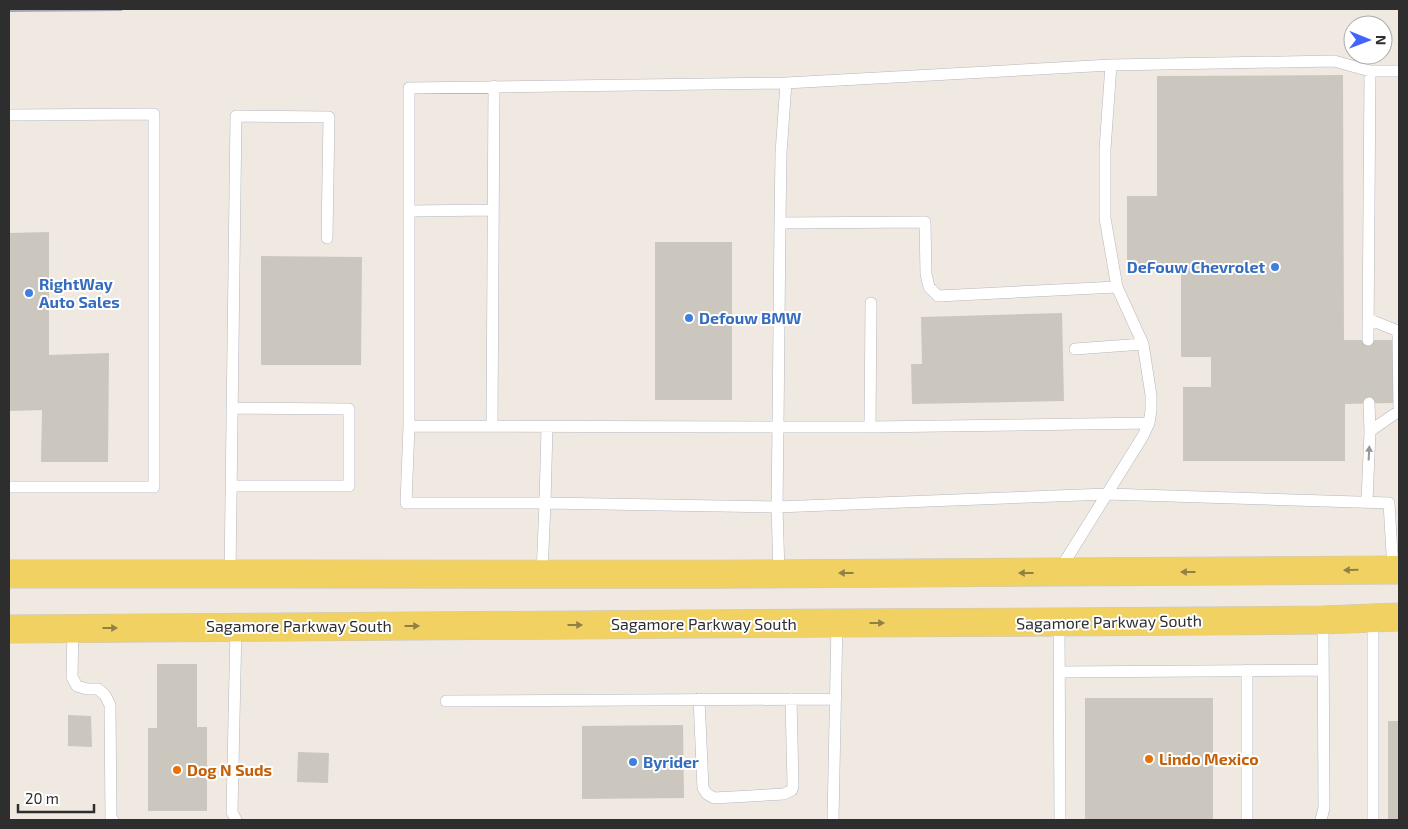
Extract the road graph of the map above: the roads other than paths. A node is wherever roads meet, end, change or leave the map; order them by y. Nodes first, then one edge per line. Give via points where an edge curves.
1 (1111, 65) junction
2 (1370, 71) junction
3 (1399, 71) edge
4 (786, 83) junction
5 (494, 86) junction
6 (9, 115) edge
7 (493, 210) junction
8 (409, 211) junction
9 (780, 223) junction
10 (327, 238) dead end
11 (1117, 287) junction
12 (871, 303) dead end
13 (1368, 319) junction
14 (1368, 340) dead end
15 (1143, 344) junction
16 (1076, 349) dead end
17 (1369, 403) dead end
18 (232, 408) junction
19 (1149, 423) junction
20 (409, 426) junction
21 (492, 426) junction
22 (547, 427) junction
23 (778, 427) junction
24 (870, 427) junction
25 (1370, 431) junction
26 (231, 486) junction
27 (9, 487) edge
28 (1107, 494) junction
29 (1367, 501) junction
30 (1394, 503) edge
31 (544, 504) junction
32 (777, 507) junction
33 (1396, 570) edge
34 (780, 573) junction
35 (1058, 573) junction
36 (9, 574) edge
37 (542, 574) junction
38 (230, 575) junction
39 (1399, 617) edge
40 (1373, 618) junction
41 (1323, 620) junction
42 (1058, 622) junction
43 (837, 623) junction
44 (236, 627) junction
45 (73, 628) junction
46 (9, 629) edge
47 (1247, 670) junction
48 (1323, 670) junction
49 (1059, 672) junction
50 (699, 699) junction
51 (791, 699) junction
52 (836, 699) junction
53 (446, 701) dead end
54 (231, 818) edge
55 (113, 820) edge
56 (833, 820) edge
57 (1060, 820) edge
58 (1248, 820) edge
59 (1322, 820) edge
60 (1374, 820) edge

1 - 2 lane via 1334,61
1 - 4 lane
1 - 11 lane via 1105,149 1105,218
2 - 3 lane
2 - 13 lane
4 - 5 lane
4 - 9 lane
5 - 7 lane
5 - 8 lane via 410,88
6 - 27 lane via 154,114 154,487
7 - 8 lane
7 - 21 lane
8 - 20 lane
9 - 11 lane via 925,222 926,274 929,287 938,296
9 - 23 lane
10 - 18 lane via 329,117 236,116
11 - 15 lane
12 - 24 lane
13 - 14 lane
13 - 25 lane via 1398,331 1399,411
15 - 16 lane
15 - 19 lane via 1151,395
17 - 25 lane
18 - 26 lane
18 - 26 lane via 349,409 349,486
19 - 24 lane
19 - 28 lane
20 - 21 lane
20 - 31 lane via 406,503
21 - 22 lane
22 - 23 lane
22 - 31 lane
23 - 24 lane
23 - 32 lane
29 -> 25 lane
26 - 38 lane
28 - 29 lane
28 - 32 lane
28 - 35 lane
29 - 30 lane
30 - 33 lane
31 - 32 lane
31 - 37 lane
32 - 34 lane
33 -> 35 main road
35 -> 34 main road
34 - 37 main road
36 - 38 main road
37 - 38 main road
39 - 40 main road, Sagamore Parkway South
40 - 41 main road, Sagamore Parkway South
40 - 60 lane
41 - 42 main road, Sagamore Parkway South
41 - 48 lane
43 -> 42 main road, Sagamore Parkway South
42 - 49 lane
44 -> 43 main road, Sagamore Parkway South
43 - 52 lane
45 -> 44 main road, Sagamore Parkway South
44 - 54 lane
45 - 46 main road, Sagamore Parkway South
45 - 55 lane via 72,677 78,686 98,689 110,705
47 - 48 lane
47 - 49 lane
47 - 58 lane
48 - 59 lane
49 - 57 lane
50 - 51 lane
50 - 51 lane via 703,788 714,798 784,794 792,790
50 - 53 lane
51 - 52 lane
52 - 56 lane

